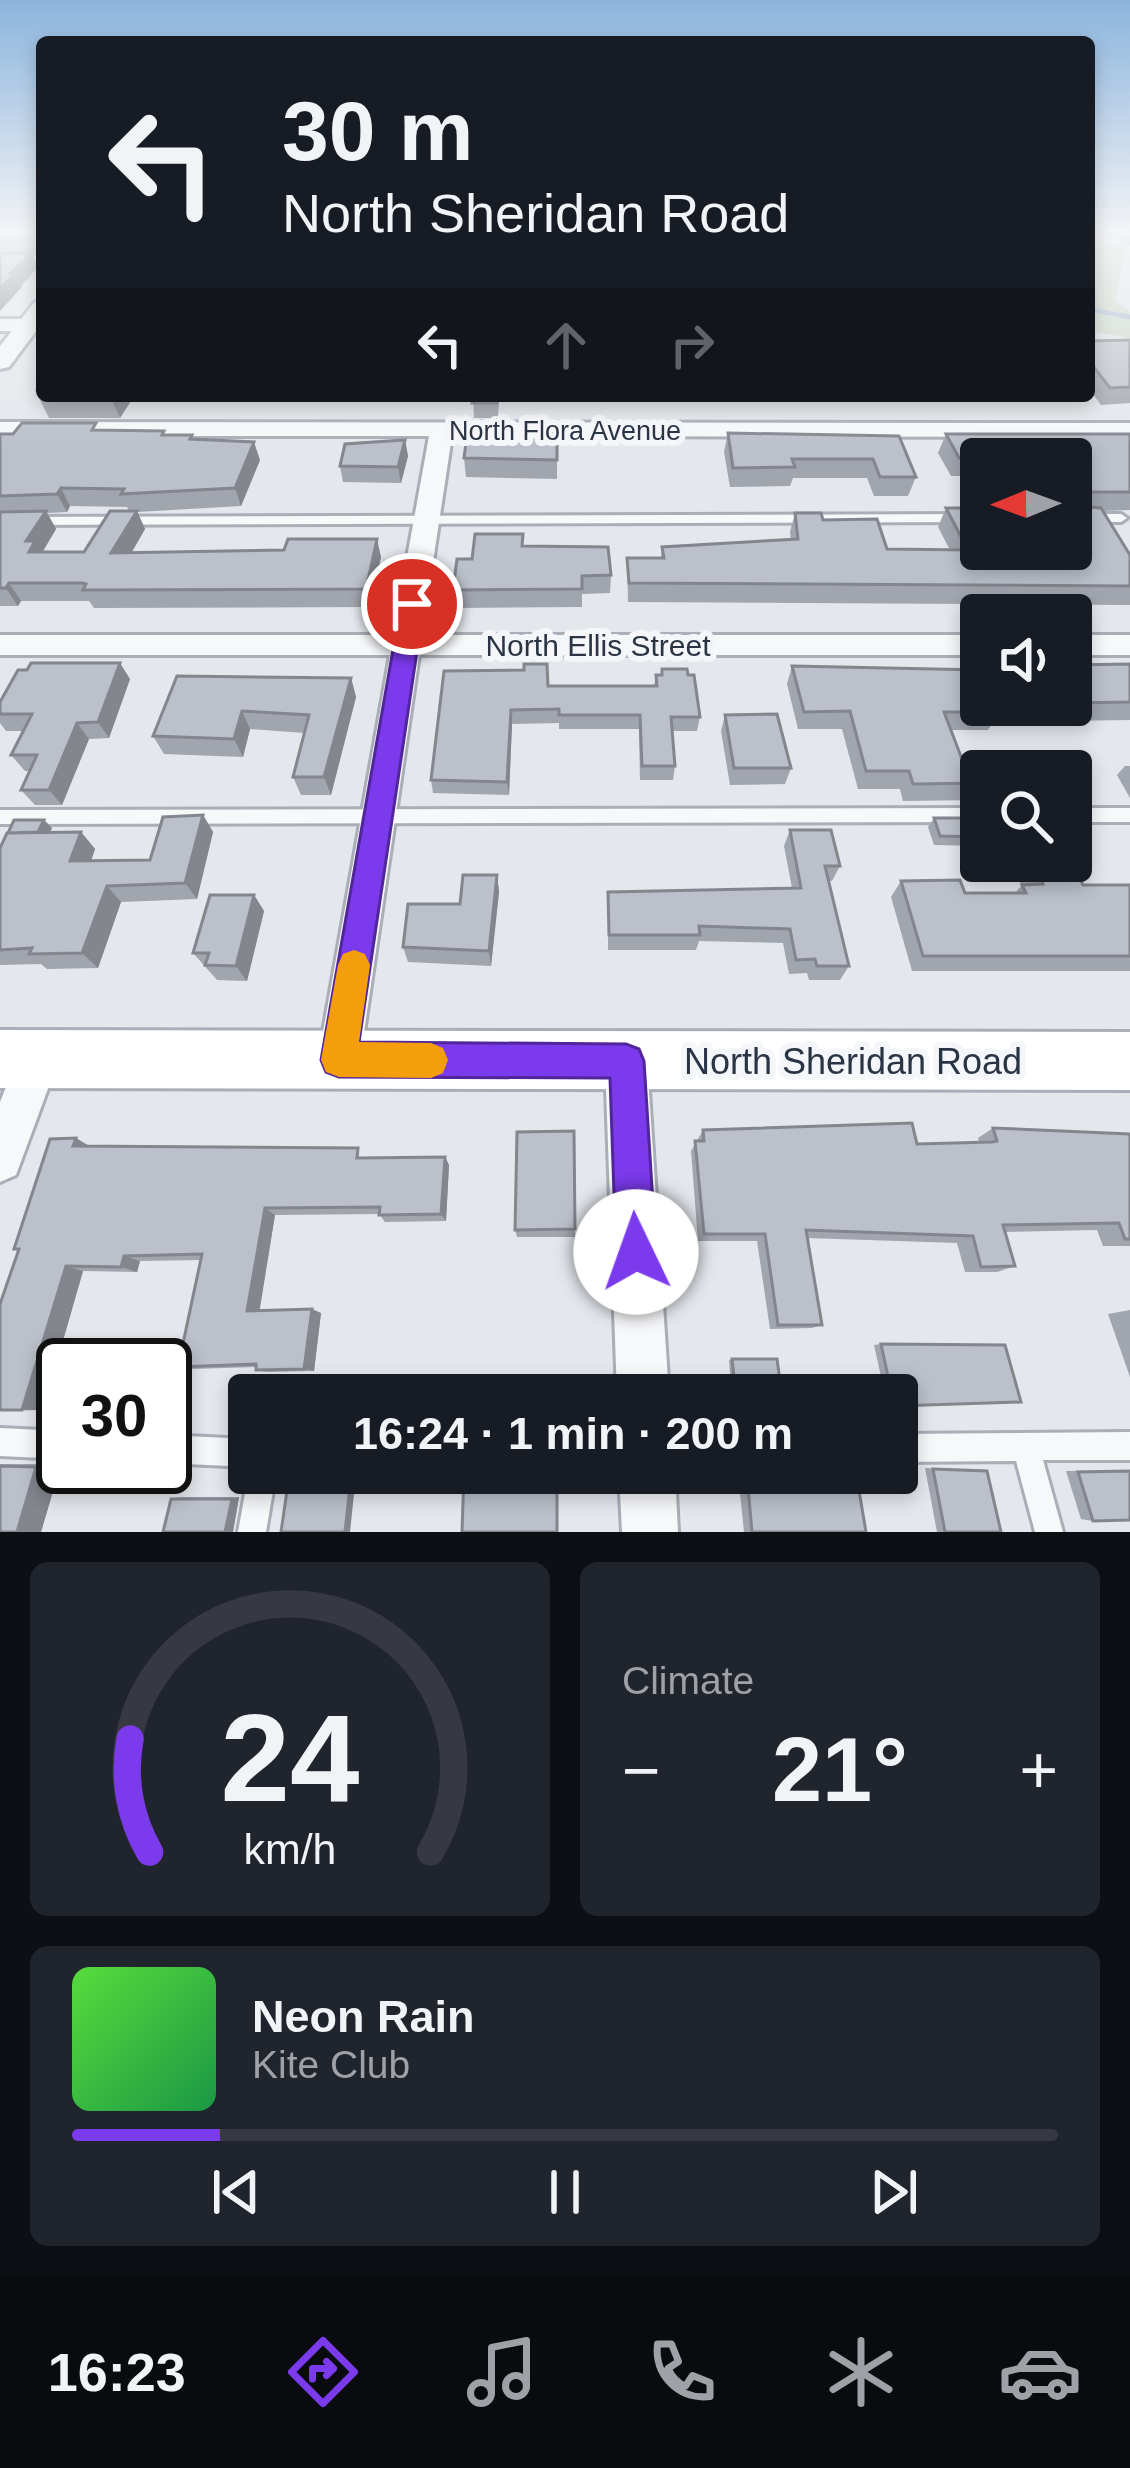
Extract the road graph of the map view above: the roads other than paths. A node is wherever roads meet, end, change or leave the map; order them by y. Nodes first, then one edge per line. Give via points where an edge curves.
1 (34, 316) edge
2 (0, 325) edge
3 (0, 362) edge
4 (0, 429) edge
5 (1130, 430) edge
6 (441, 431) junction
7 (960, 518) edge
8 (1092, 518) edge
9 (1120, 518) dead end
10 (427, 519) junction
11 (0, 521) edge
12 (0, 645) edge
13 (960, 645) edge
14 (1092, 645) edge
15 (1130, 645) edge
16 (406, 646) junction
17 (379, 814) junction
18 (960, 815) edge
19 (1092, 815) edge
20 (1130, 815) edge
21 (0, 817) edge
22 (19, 1059) edge
23 (339, 1060) junction
24 (626, 1061) junction
25 (1130, 1061) edge
26 (0, 1159) edge
27 (642, 1374) edge
28 (0, 1442) edge
29 (36, 1444) edge
30 (1130, 1446) edge
31 (918, 1448) edge
32 (1026, 1449) junction
33 (192, 1450) edge
34 (228, 1452) edge
35 (258, 1494) edge
36 (648, 1494) edge
37 (252, 1532) edge
38 (650, 1532) edge
39 (1048, 1532) edge

1 - 2 street
1 - 3 street
4 - 6 street, North Flora Avenue
5 - 6 street, North Flora Avenue
6 - 10 street
7 - 10 lane
8 - 9 lane
10 - 11 lane
10 - 16 street
12 - 16 street, North Ellis Street
13 - 16 street, North Ellis Street
14 - 15 street
16 - 17 street
17 - 18 lane
17 - 21 lane
17 - 23 street
19 - 20 lane
22 - 23 main road, North Sheridan Road
22 - 26 street
23 - 24 main road, North Sheridan Road
24 - 25 main road, North Sheridan Road
24 - 27 street
28 - 29 lane
30 - 32 lane
31 - 32 lane
32 - 39 lane
33 - 34 lane
35 - 37 lane
36 - 38 street

